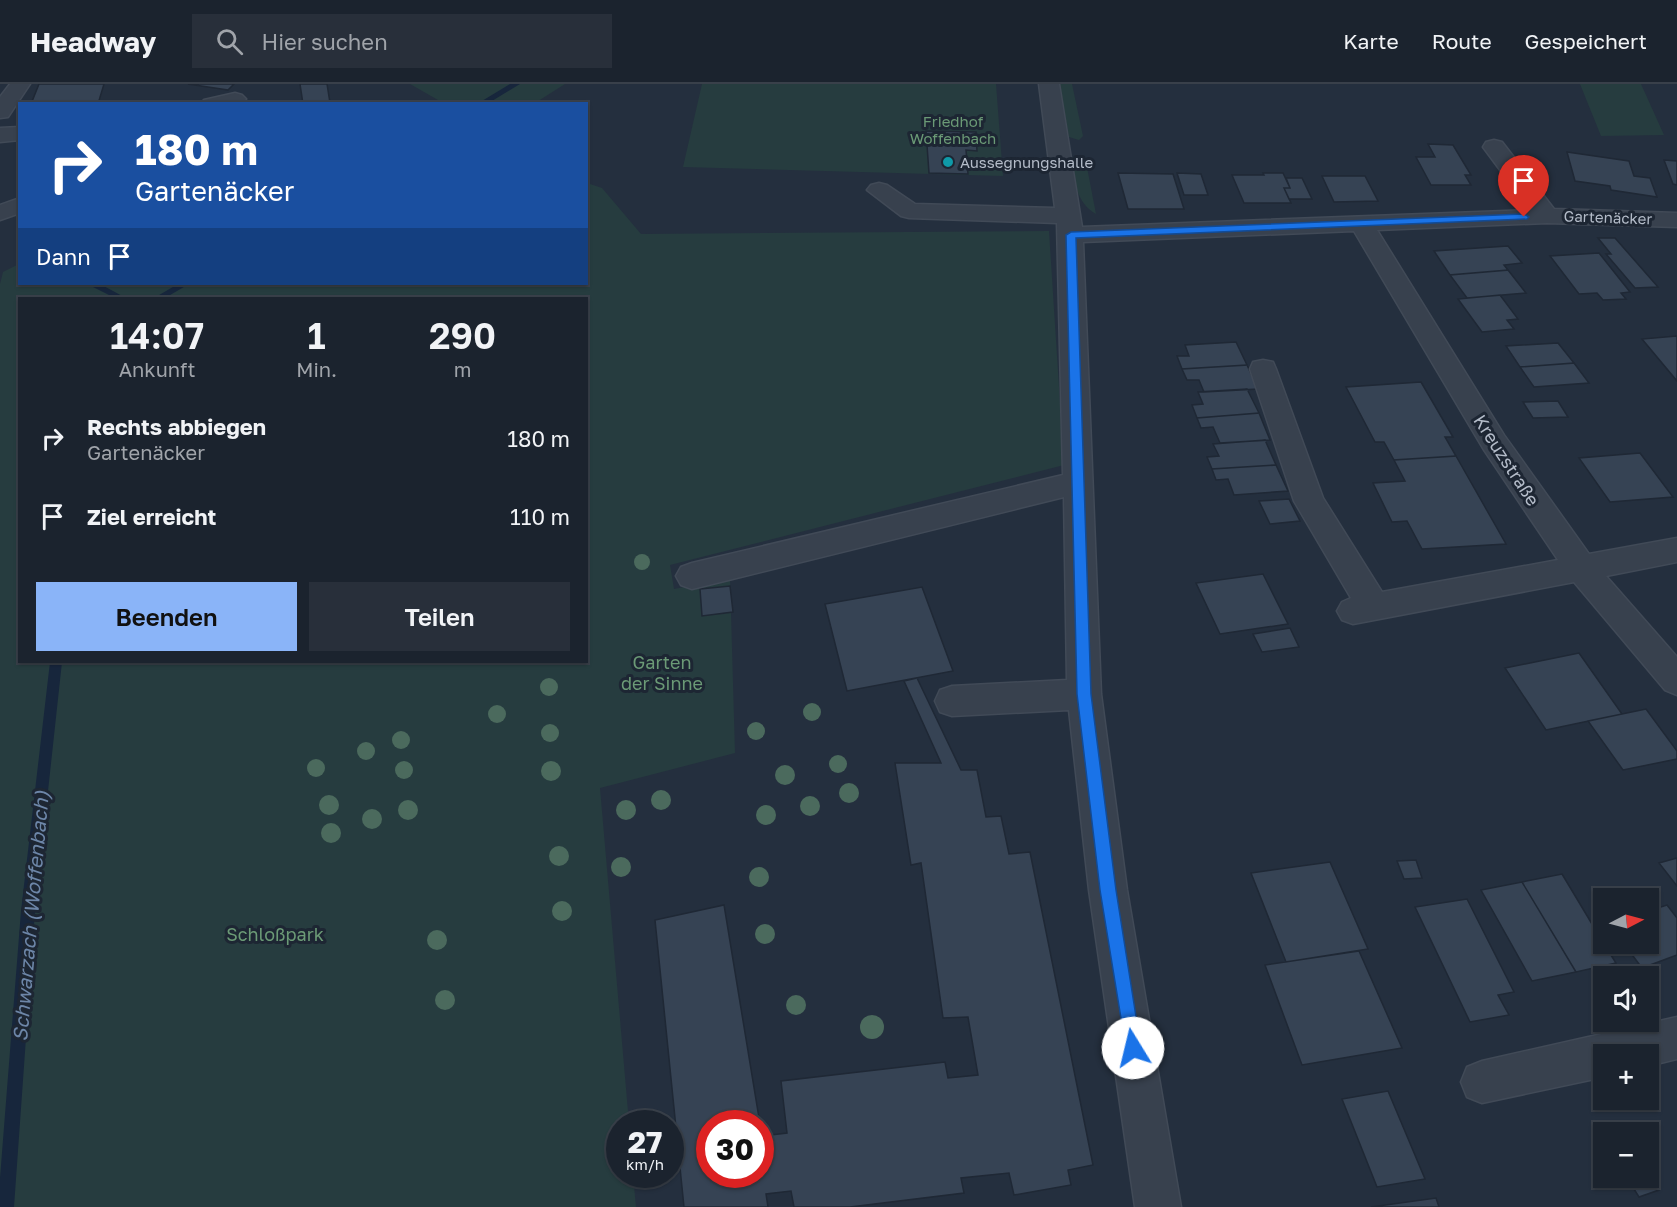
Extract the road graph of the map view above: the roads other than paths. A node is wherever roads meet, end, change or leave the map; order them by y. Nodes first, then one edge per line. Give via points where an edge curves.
1 (20, 84) edge
2 (1049, 84) edge
3 (235, 99) dead end
4 (221, 102) edge
5 (0, 112) edge
6 (18, 133) edge
7 (0, 135) edge
8 (1494, 147) dead end
9 (879, 190) dead end
10 (18, 205) edge
11 (0, 213) edge
12 (1547, 216) junction
13 (1677, 220) edge
14 (1361, 223) junction
15 (1070, 225) junction
16 (1263, 369) dead end
17 (1080, 483) junction
18 (1677, 550) edge
19 (1582, 568) junction
20 (692, 576) dead end
21 (1677, 680) edge
22 (1084, 694) junction
23 (952, 702) dead end
24 (1677, 1038) edge
25 (1652, 1044) edge
26 (1593, 1058) edge
27 (1482, 1083) dead end
28 (1158, 1207) edge

1 - 5 street
2 - 15 street
3 - 4 street
6 - 7 street
8 - 12 street
9 - 15 street, Gartenäcker via 909,211
10 - 11 street
12 - 13 street, Gartenäcker
12 - 14 street, Gartenäcker
14 - 15 street, Gartenäcker
14 - 19 street, Kreuzstraße via 1499,451
15 - 17 street
16 - 19 street via 1309,501 1363,609
17 - 20 street
17 - 22 street
18 - 19 street
19 - 21 street, Kreuzstraße
22 - 23 street
22 - 28 street via 1108,890
24 - 25 street
26 - 27 street

